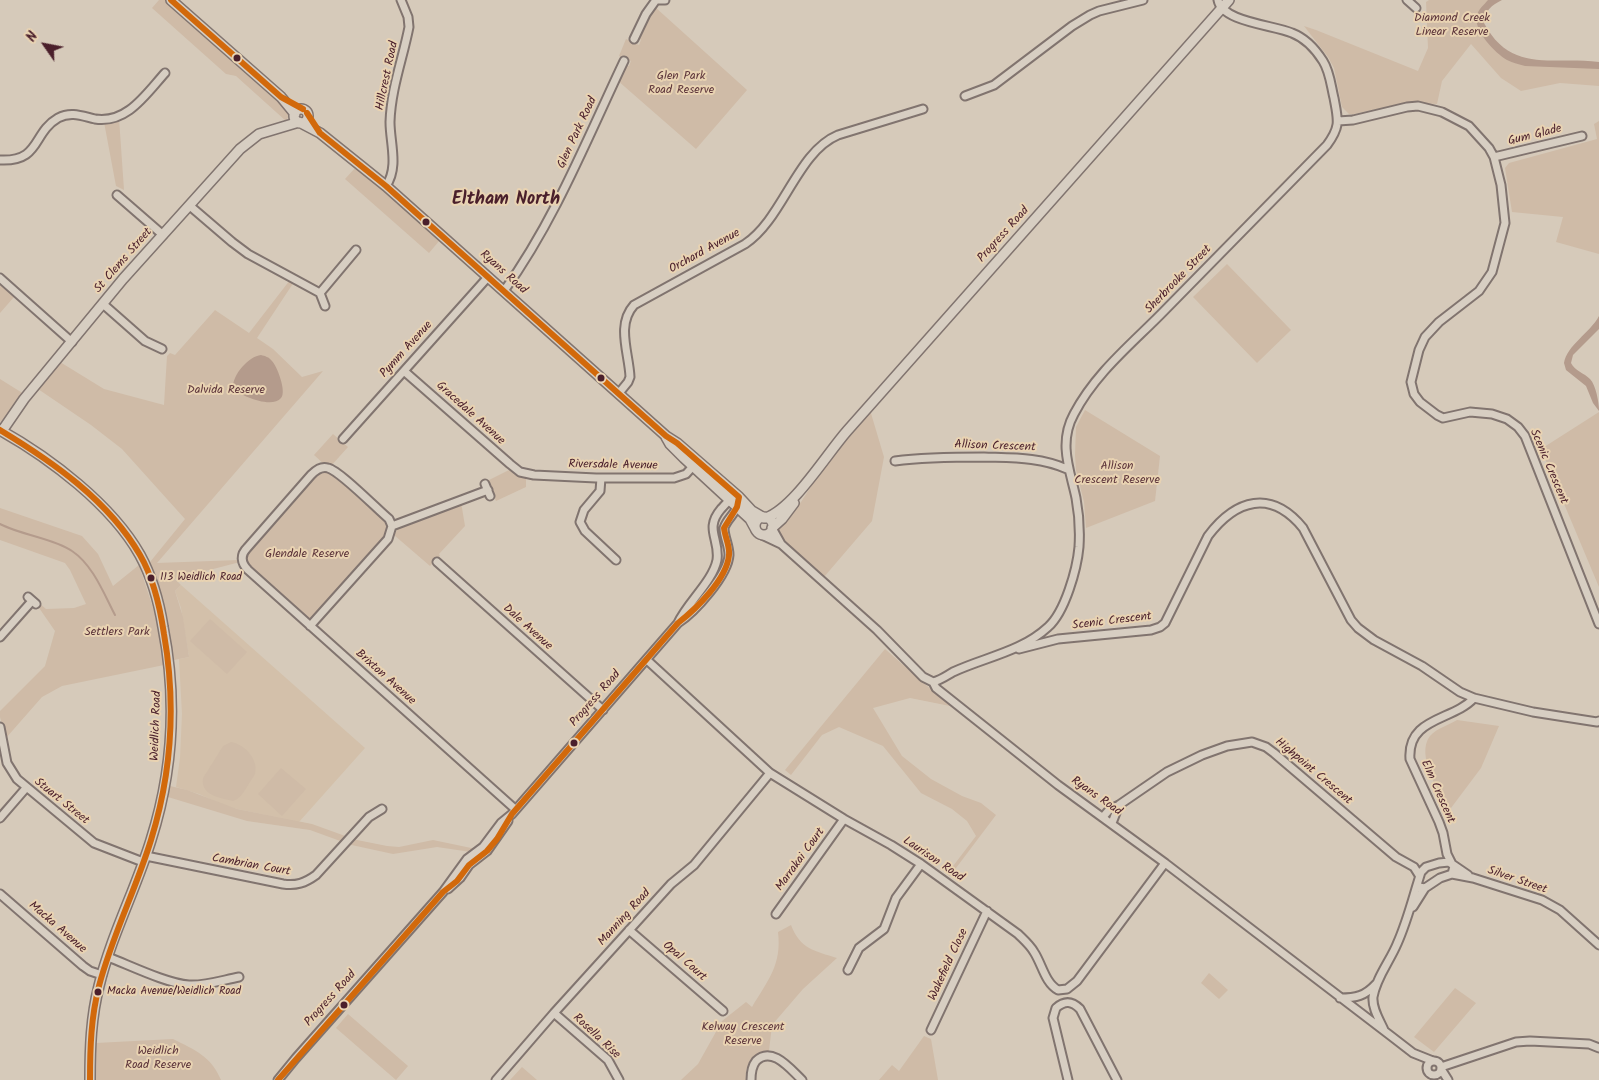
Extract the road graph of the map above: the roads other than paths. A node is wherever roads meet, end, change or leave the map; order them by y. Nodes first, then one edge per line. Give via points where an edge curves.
1 (171, 0) edge
2 (401, 0) edge
3 (656, 0) edge
4 (665, 0) edge
5 (1143, 0) edge
6 (1407, 0) edge
7 (1225, 2) edge
8 (1416, 8) dead end
9 (634, 40) dead end
10 (624, 61) dead end
11 (164, 73) dead end
12 (965, 96) dead end
13 (924, 109) dead end
14 (300, 116) junction
15 (1338, 121) junction
16 (1582, 136) dead end
17 (1494, 157) junction
18 (0, 160) edge
19 (386, 186) junction
20 (117, 195) dead end
21 (190, 206) junction
22 (163, 235) junction
23 (356, 250) dead end
24 (488, 276) junction
25 (0, 278) edge
26 (504, 290) junction
27 (320, 292) junction
28 (103, 304) junction
29 (324, 306) dead end
30 (72, 342) junction
31 (162, 349) dead end
32 (404, 371) junction
33 (619, 393) junction
34 (1, 431) edge
35 (343, 439) dead end
36 (896, 461) dead end
37 (696, 464) junction
38 (1068, 468) junction
39 (522, 473) joint
40 (601, 478) junction
41 (803, 487) junction
42 (488, 490) dead end
43 (739, 497) junction
44 (729, 500) junction
45 (738, 508) junction
46 (765, 518) junction
47 (392, 526) junction
48 (772, 528) junction
49 (759, 532) junction
50 (781, 544) junction
51 (616, 560) dead end
52 (437, 563) dead end
53 (32, 601) dead end
54 (678, 623) junction
55 (1599, 624) edge
56 (310, 626) junction
57 (0, 637) edge
58 (1011, 651) junction
59 (647, 660) junction
60 (933, 682) junction
61 (1474, 698) junction
62 (603, 710) junction
63 (1599, 721) edge
64 (0, 727) edge
65 (770, 772) junction
66 (26, 788) junction
67 (1119, 805) junction
68 (382, 809) dead end
69 (513, 812) junction
70 (1103, 816) junction
71 (0, 818) edge
72 (844, 819) junction
73 (1112, 823) junction
74 (1444, 839) junction
75 (145, 859) junction
76 (1403, 861) junction
77 (1165, 863) junction
78 (921, 864) junction
79 (1434, 864) junction
80 (1453, 865) junction
81 (1426, 867) junction
82 (1452, 874) junction
83 (1419, 876) junction
84 (1473, 878) junction
85 (1417, 884) junction
86 (1425, 888) junction
87 (0, 894) edge
88 (987, 911) junction
89 (1409, 913) junction
90 (776, 914) dead end
91 (629, 930) junction
92 (1599, 945) edge
93 (108, 957) junction
94 (848, 970) dead end
95 (102, 975) junction
96 (239, 977) dead end
97 (1376, 984) junction
98 (1340, 998) junction
99 (723, 1012) dead end
100 (554, 1013) junction
101 (931, 1030) dead end
102 (1385, 1032) junction
103 (1599, 1048) edge
104 (1413, 1053) junction
105 (1433, 1061) junction
106 (1441, 1068) junction
107 (1430, 1072) junction
108 (90, 1080) edge
109 (278, 1080) edge
110 (496, 1080) edge
111 (619, 1080) edge
112 (751, 1080) edge
113 (802, 1080) edge
114 (1068, 1080) edge
115 (1117, 1080) edge
116 (1443, 1080) edge
117 (1448, 1080) edge

1 - 14 street, Ryans Road
2 - 19 street, Hillcrest Road via 409,26 391,102 393,170
3 - 4 street
3 - 9 street
5 - 12 street via 1090,15 994,85
6 - 8 street
7 - 15 street via 1234,17 1293,33 1307,42 1327,69
7 - 41 street, Progress Road via 847,431
10 - 26 street, Glen Park Road via 556,206
11 - 18 street via 124,114 104,119 78,114 63,116 50,125 27,154 14,160
13 - 33 street, Orchard Avenue via 827,140 750,240 634,305 624,326 629,380
14 - 19 street, Ryans Road
14 - 21 street, St Clems Street via 248,141
15 - 17 street, Scenic Crescent via 1407,107 1429,108 1469,126
15 - 38 street, Sherbrooke Street via 1326,145 1101,373 1071,420 1066,445
16 - 17 street, Gum Glade
17 - 55 street, Scenic Crescent via 1505,223 1492,272 1479,292 1439,322 1425,337 1411,382 1420,402 1436,415 1443,418 1482,412 1507,419 1525,436
19 - 24 street, Ryans Road
20 - 22 street
21 - 22 street, St Clems Street
21 - 27 street via 248,254
22 - 28 street, St Clems Street
23 - 27 street
24 - 26 street, Ryans Road
24 - 32 street, Pymm Avenue
25 - 30 street
26 - 33 street, Ryans Road
27 - 29 street
28 - 30 street, St Clems Street
28 - 31 street via 145,341
30 - 34 street, St Clems Street
32 - 35 street, Pymm Avenue
32 - 39 street, Gracedale Avenue
33 - 37 street, Ryans Road via 677,443
34 - 75 street, Weidlich Road via 54,465 102,507 134,544 153,586 167,650 171,719 164,791
36 - 38 street, Allison Crescent via 955,457 1028,458
37 - 40 street, Riversdale Avenue via 686,474 674,478
37 - 43 street, Ryans Road
37 - 44 street, Ryans Road
38 - 58 street via 1080,529 1070,584 1052,622
39 - 40 street, Riversdale Avenue
40 - 51 street via 599,493 584,510 580,522 585,531
41 - 46 street, Progress Road via 779,512
41 - 48 street, Progress Road via 790,509
42 - 47 street
43 - 44 street
43 - 45 street, Progress Road
43 - 46 street, Ryans Road via 752,511
44 - 45 street, Ryans Road
44 - 54 street, Progress Road via 713,522 717,555 715,567
45 - 49 street, Ryans Road
45 - 54 street, Progress Road via 724,528 729,547 726,569 689,615
46 - 48 street via 771,522
46 - 49 street via 756,522
47 - 56 street via 388,538
47 - 56 street, Brixton Avenue via 388,518 339,474 324,468 311,475 247,548 242,562 248,570
48 - 49 street via 769,533
48 - 50 street, Ryans Road
49 - 50 street, Ryans Road
50 - 60 street, Ryans Road via 877,630 923,677
52 - 62 street, Dale Avenue
53 - 57 street
54 - 59 street, Progress Road
56 - 69 street, Brixton Avenue
58 - 60 street
58 - 61 street, Scenic Crescent via 1058,639 1160,627 1216,526 1235,510 1264,503 1284,510 1303,528 1344,609 1358,628
59 - 62 street, Progress Road
59 - 65 street, Laurison Road
60 - 70 street, Ryans Road via 936,688 1058,785
61 - 63 street, Scenic Crescent via 1533,712
61 - 74 street, Elm Crescent via 1427,724 1415,736 1410,753
62 - 69 street, Progress Road
64 - 66 street, Stuart Street via 9,769
65 - 72 street, Laurison Road
65 - 91 street, Manning Road via 694,865 671,884
66 - 71 street
66 - 75 street, Stuart Street via 94,842
67 - 70 street, Highpoint Crescent
67 - 73 street
67 - 76 street, Highpoint Crescent via 1183,763 1228,746 1252,742 1274,753
68 - 75 street, Cambrian Court via 368,817 316,875 300,884 283,884
69 - 109 street, Progress Road via 486,844 461,866 443,892
70 - 73 street, Ryans Road
72 - 78 street, Laurison Road
72 - 90 street, Marrakai Court
73 - 77 street, Ryans Road
74 - 79 street, Elm Crescent via 1440,857
74 - 80 street, Elm Crescent
75 - 93 street, Weidlich Road
76 - 81 street, Highpoint Crescent
76 - 83 street, Highpoint Crescent via 1414,867
77 - 88 street, Laurison Road via 1077,981 1067,989 1053,988 1027,942
77 - 98 street, Ryans Road
78 - 88 street, Laurison Road
78 - 94 street via 896,898 884,929 859,948
79 - 80 street via 1445,862
79 - 81 street
80 - 82 street
80 - 84 street, Silver Street
81 - 83 street
82 - 84 street, Silver Street
82 - 86 street
83 - 85 street
84 - 92 street, Silver Street via 1542,900 1560,910
85 - 86 street
85 - 89 street
86 - 89 street
87 - 95 street, Macka Avenue via 83,966
88 - 101 street, Wakefield Close
89 - 97 street via 1397,945
91 - 99 street, Opal Court
91 - 100 street, Manning Road
93 - 95 street, Weidlich Road
93 - 96 street via 180,984
95 - 108 street, Weidlich Road via 91,1026
97 - 98 street via 1359,997
97 - 102 street via 1374,1007
98 - 102 street, Ryans Road
100 - 110 street, Manning Road
100 - 111 street, Rosella Rise via 608,1060
102 - 104 street, Ryans Road
103 - 106 street via 1589,1044 1516,1042
104 - 105 street, Ryans Road
104 - 107 street, Ryans Road
105 - 106 street via 1438,1062
105 - 107 street via 1429,1064
106 - 107 street via 1438,1073
106 - 117 street
107 - 116 street, Ryans Road
112 - 113 street via 755,1062 768,1056 778,1059
114 - 115 street via 1053,1018 1056,1008 1072,1002 1080,1009

